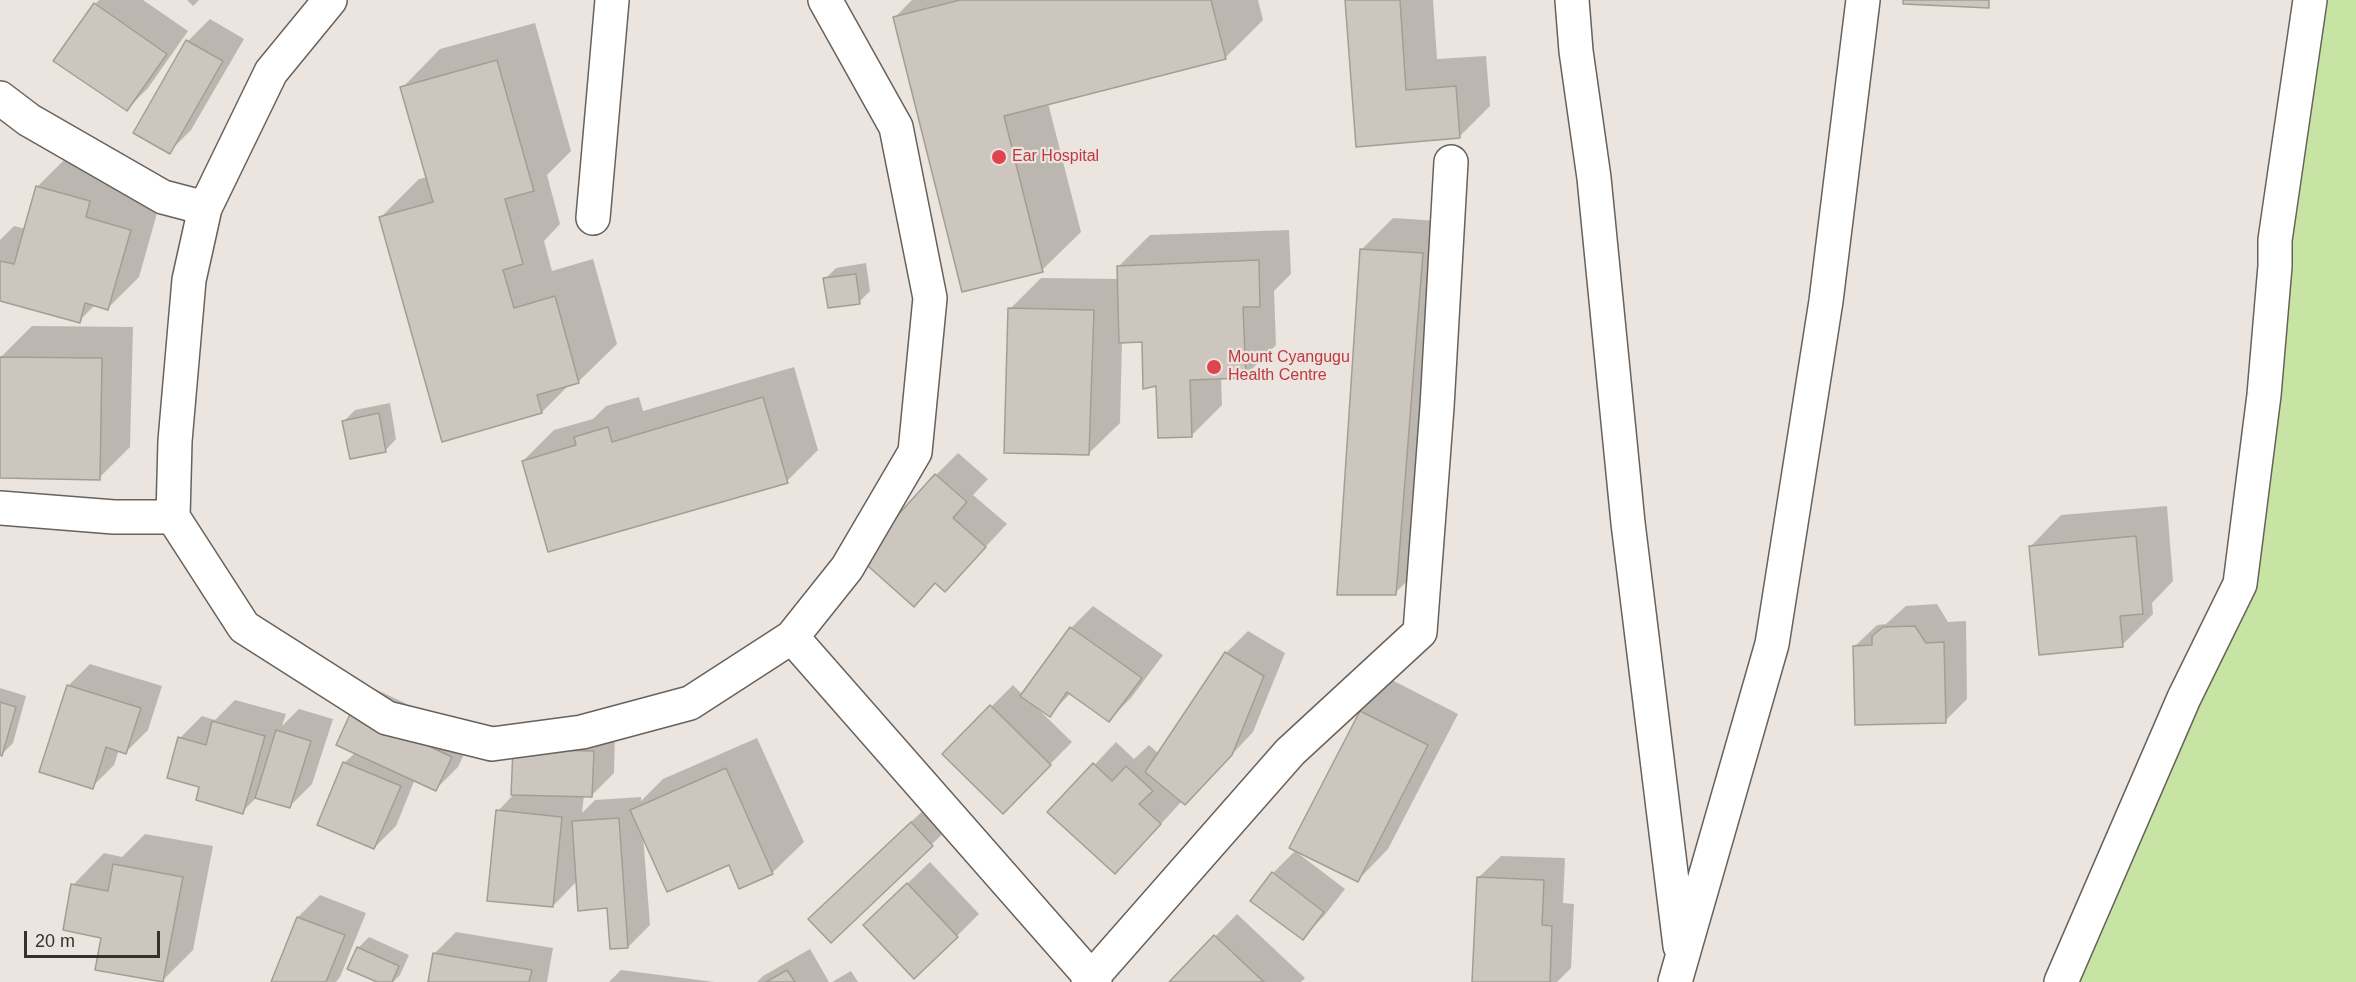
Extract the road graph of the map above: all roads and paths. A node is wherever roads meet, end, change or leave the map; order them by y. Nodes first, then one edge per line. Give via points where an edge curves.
1 (330, 0) edge
2 (612, 0) edge
3 (825, 0) edge
4 (1572, 0) edge
5 (1863, 0) edge
6 (2310, 0) edge
7 (0, 98) edge
8 (1451, 162) dead end
9 (205, 208) junction
10 (593, 218) dead end
11 (0, 508) edge
12 (172, 517) junction
13 (792, 637) junction
14 (1678, 971) edge
15 (1092, 981) edge
16 (2061, 982) edge

1 - 9 street via 271,72
2 - 10 street
3 - 13 street via 896,127 930,298 915,452 847,568
4 - 14 street
5 - 14 street via 1826,301 1772,644
6 - 16 street via 2275,240 2264,395 2240,584 2184,698
7 - 9 street via 29,120 163,197
8 - 15 street via 1420,632 1290,752
9 - 12 street via 189,280
11 - 12 street via 114,518
12 - 13 street via 244,627 387,718 492,744 582,732 690,703
13 - 15 street

